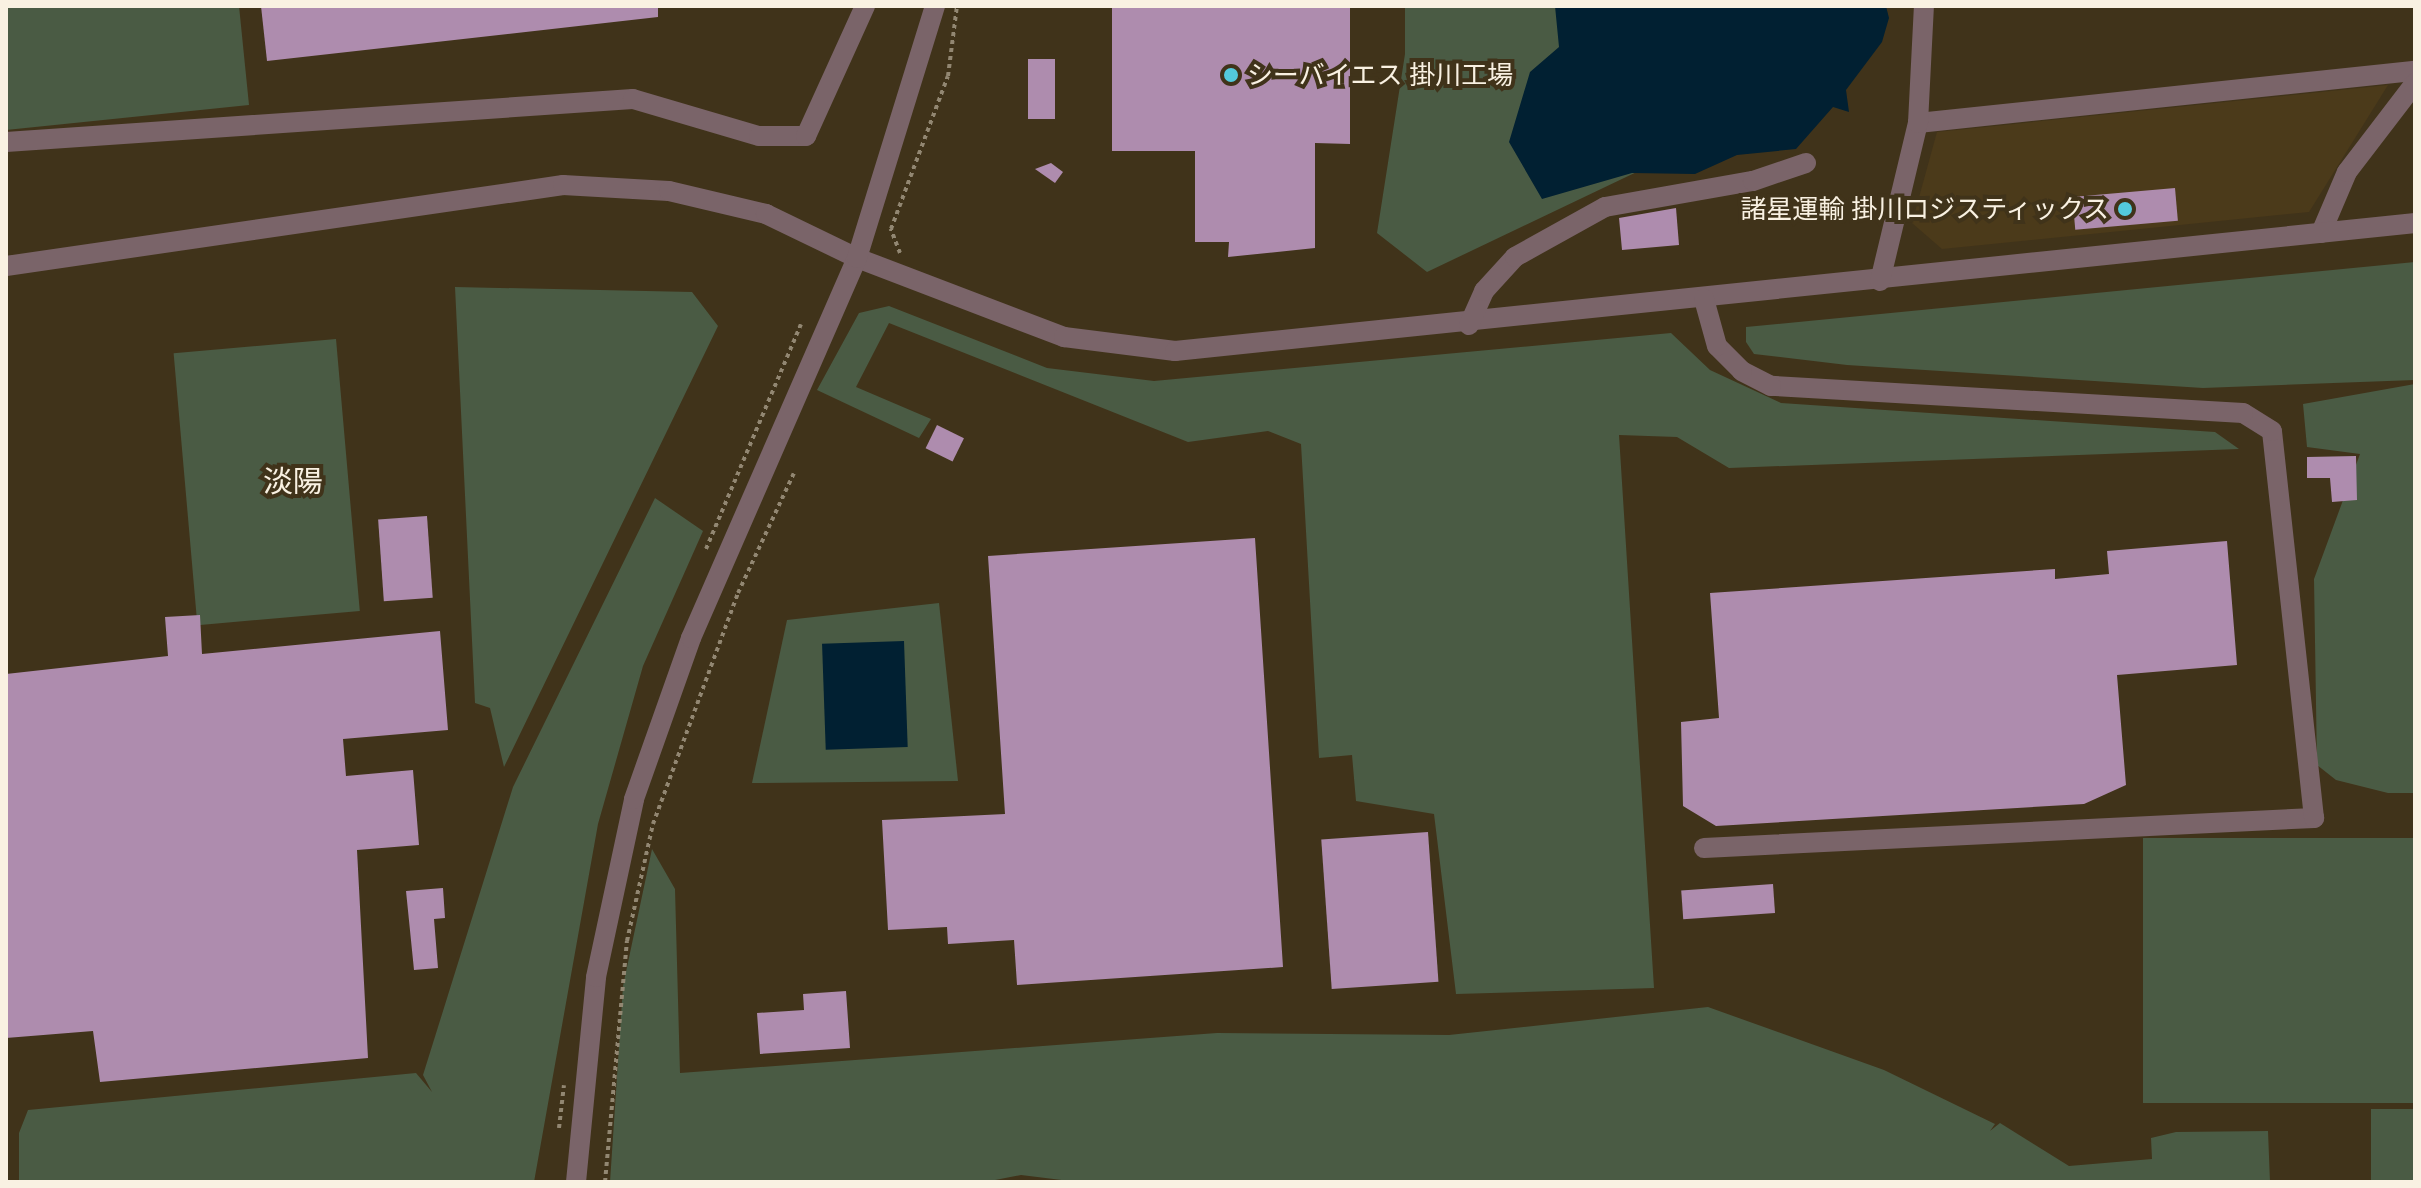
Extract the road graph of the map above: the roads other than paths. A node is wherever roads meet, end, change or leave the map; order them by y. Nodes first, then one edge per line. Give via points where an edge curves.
1 (865, 6) edge
2 (935, 6) edge
3 (1924, 6) edge
4 (2415, 71) edge
5 (2415, 83) edge
6 (1918, 123) junction
7 (6, 142) edge
8 (1806, 163) dead end
9 (2415, 223) edge
10 (2321, 233) junction
11 (857, 258) junction
12 (6, 266) edge
13 (1880, 281) junction
14 (1704, 299) junction
15 (1469, 325) junction
16 (1704, 848) dead end
17 (576, 1182) edge

1 - 7 street via 806,136 759,136 633,99
2 - 11 street
3 - 6 street
4 - 6 street
5 - 10 street via 2347,172
6 - 13 street
8 - 15 street via 1753,181 1605,207 1515,257 1484,291
9 - 10 street
10 - 13 street
11 - 12 street via 766,214 669,191 563,185
11 - 15 street via 1023,324 1110,347 1247,348
11 - 17 street via 691,638 634,799 596,977
13 - 14 street
14 - 15 street
14 - 16 street via 1717,346 1742,371 1771,386 2243,413 2272,431 2314,818

